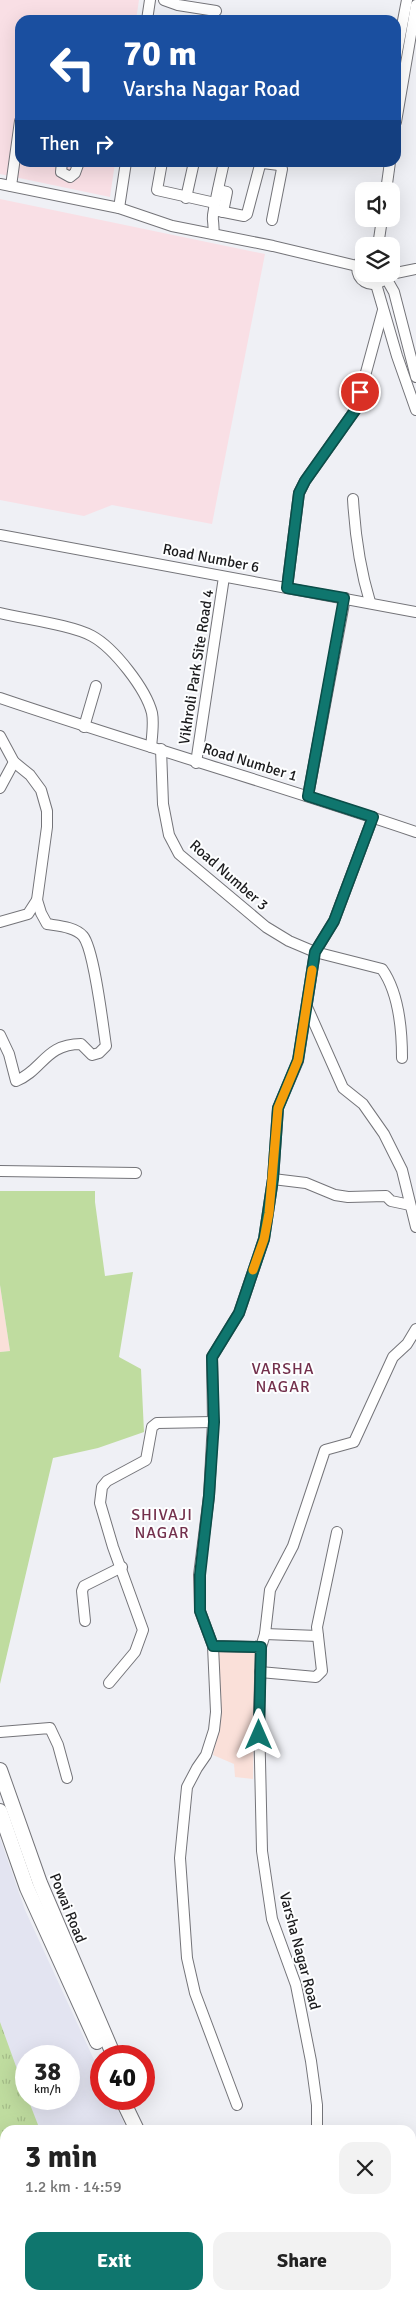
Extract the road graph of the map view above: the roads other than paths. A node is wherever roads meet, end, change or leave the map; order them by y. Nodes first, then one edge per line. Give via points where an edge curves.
1 (150, 0) edge
2 (164, 0) edge
3 (407, 0) edge
4 (416, 5) edge
5 (216, 11) dead end
6 (148, 15) edge
7 (407, 25) junction
8 (401, 42) edge
9 (401, 78) edge
10 (15, 157) edge
11 (62, 167) edge
12 (77, 167) edge
13 (125, 167) edge
14 (161, 167) edge
15 (193, 167) edge
16 (223, 167) edge
17 (259, 167) edge
18 (281, 167) edge
19 (382, 167) edge
20 (389, 167) edge
21 (380, 182) edge
22 (387, 182) edge
23 (0, 184) edge
24 (11, 186) junction
25 (186, 198) junction
26 (119, 208) junction
27 (216, 211) junction
28 (272, 220) dead end
29 (208, 233) junction
30 (355, 266) edge
31 (416, 269) edge
32 (400, 272) edge
33 (366, 282) edge
34 (379, 282) edge
35 (390, 282) edge
36 (376, 284) junction
37 (384, 310) junction
38 (402, 327) junction
39 (390, 331) junction
40 (416, 376) edge
41 (415, 403) edge
42 (353, 499) dead end
43 (0, 535) edge
44 (224, 577) junction
45 (287, 588) junction
46 (344, 598) junction
47 (370, 602) junction
48 (416, 612) edge
49 (0, 613) edge
50 (96, 686) dead end
51 (0, 698) edge
52 (84, 727) junction
53 (0, 736) edge
54 (156, 748) junction
55 (14, 762) junction
56 (196, 762) junction
57 (0, 788) edge
58 (308, 796) junction
59 (373, 817) junction
60 (416, 832) edge
61 (37, 900) junction
62 (0, 922) edge
63 (315, 952) junction
64 (307, 1007) junction
65 (0, 1035) edge
66 (402, 1058) dead end
67 (0, 1171) edge
68 (136, 1173) dead end
69 (273, 1179) junction
70 (410, 1205) junction
71 (416, 1227) edge
72 (416, 1329) edge
73 (214, 1422) junction
74 (337, 1532) dead end
75 (122, 1567) junction
76 (85, 1621) dead end
77 (265, 1634) junction
78 (318, 1636) junction
79 (213, 1646) junction
80 (261, 1647) junction
81 (260, 1672) junction
82 (109, 1683) dead end
83 (0, 1732) edge
84 (0, 1770) edge
85 (67, 1778) dead end
86 (0, 1811) edge
87 (98, 2045) edge
88 (109, 2045) edge
89 (237, 2106) dead end
90 (127, 2110) edge
91 (137, 2110) edge
92 (134, 2125) edge
93 (144, 2125) edge
94 (317, 2125) edge

1 - 6 street
2 - 5 street
3 - 7 street
4 - 7 street
7 - 8 street
7 - 9 street
10 - 24 street
11 - 12 street via 61,172 70,176 75,174
13 - 26 street
14 - 25 street via 157,190
15 - 25 street
16 - 27 street
17 - 27 street via 247,214
18 - 28 street
19 - 21 street
20 - 22 street
23 - 24 street
24 - 26 street
25 - 27 street
26 - 29 street via 172,226
27 - 29 street via 215,225
29 - 30 street
31 - 32 street
33 - 36 street
34 - 36 street
35 - 38 street
36 - 37 street
37 - 39 street
37 - 45 street via 356,409 299,493
38 - 39 street
38 - 40 street
39 - 41 street
42 - 47 street via 363,581
43 - 44 street, Road Number 6
44 - 45 street, Road Number 6
44 - 56 street, Vikhroli Park Site Road 4
45 - 46 street, Road Number 6
46 - 47 street, Road Number 6
46 - 58 street
47 - 48 street, Road Number 6
49 - 54 street, Road Number 3 via 77,631 101,642 138,681 152,715
50 - 52 street
51 - 52 street
52 - 54 street
53 - 55 street
54 - 56 street, Road Number 1
54 - 63 street, Road Number 3 via 162,804 179,854 266,927
55 - 57 street
55 - 61 street via 30,774 41,790 47,811
56 - 58 street, Road Number 1
58 - 59 street, Road Number 1
59 - 60 street, Road Number 1
59 - 63 street via 334,921
61 - 62 street via 28,914
61 - 65 street via 40,914 47,924 71,928 84,937 93,964 106,1046 92,1055 81,1044 67,1044 45,1056 16,1082
63 - 64 street
63 - 66 street, Road Number 3 via 382,969 388,978 402,1031
64 - 69 street via 298,1060 278,1108
64 - 70 street via 343,1088 363,1104 384,1134 402,1170
67 - 68 street
69 - 70 street via 306,1183 348,1197 386,1196 391,1201
69 - 73 street via 264,1239 239,1313 212,1357
70 - 71 street
72 - 77 street, Varsha Nagar Road via 393,1356 354,1442 325,1450 293,1546 270,1590
73 - 75 street via 157,1423 152,1428 146,1460 102,1487 100,1503
73 - 79 street via 200,1575 200,1611
74 - 78 street via 317,1627
75 - 76 street via 84,1586
75 - 82 street via 143,1630 135,1652
77 - 78 street
77 - 80 street, Varsha Nagar Road
78 - 81 street via 322,1671 319,1676
79 - 80 street
79 - 89 street via 214,1730 206,1755 187,1787 180,1858 182,1918 194,1993
80 - 81 street, Varsha Nagar Road
81 - 94 street, Varsha Nagar Road via 262,1851 272,1919 296,1985 311,2061
83 - 85 street via 50,1728
84 - 88 main road, Powai Road via 40,1883
86 - 87 main road, Powai Road via 27,1888
90 - 92 main road
91 - 93 main road

